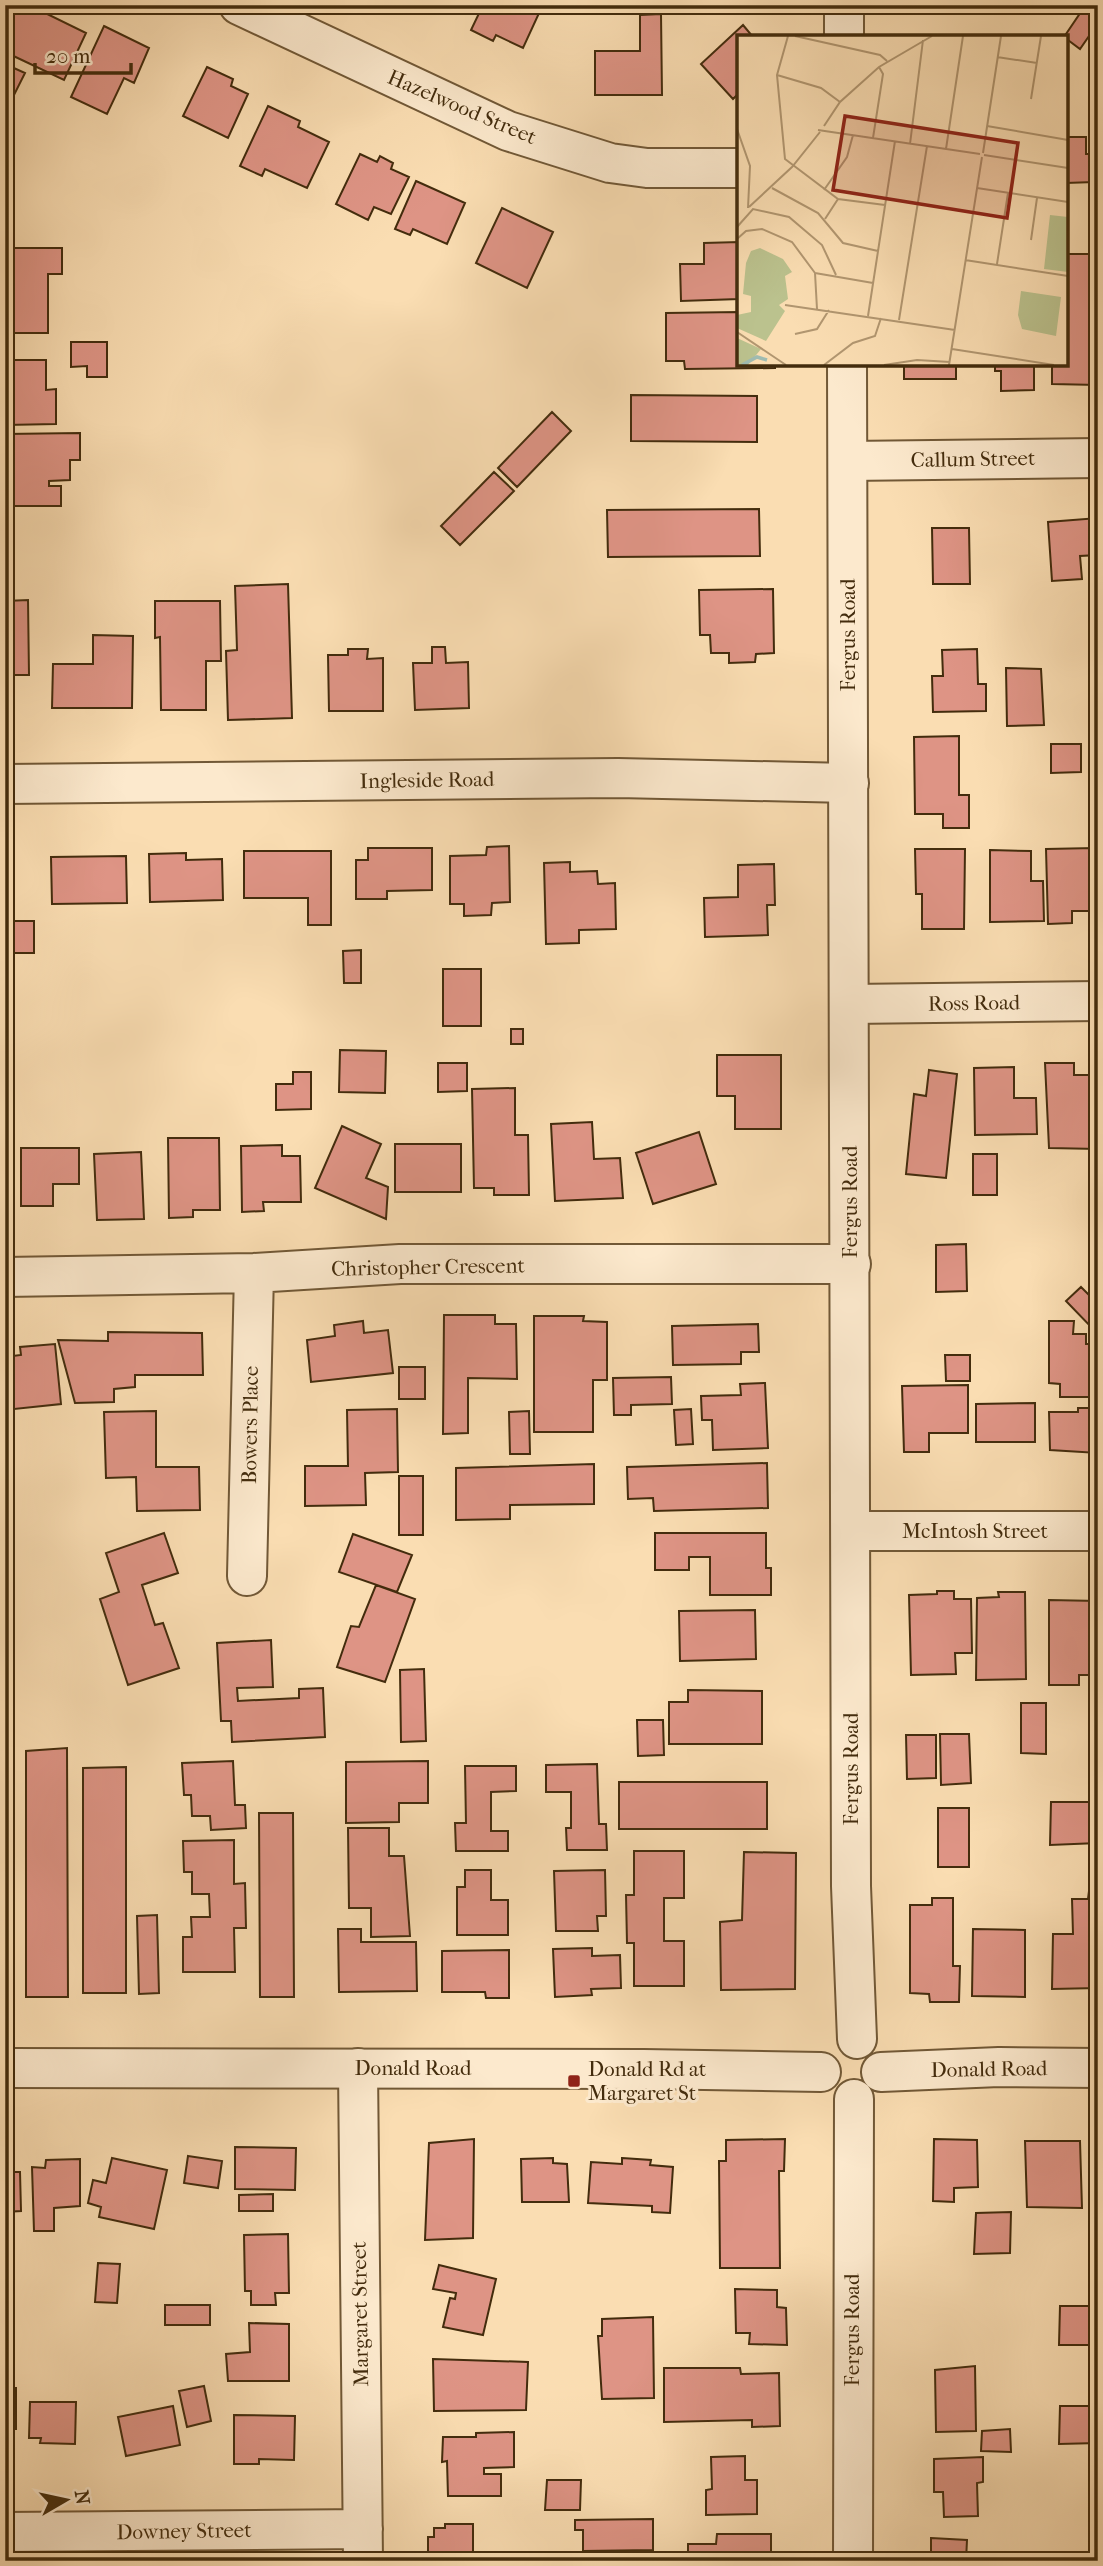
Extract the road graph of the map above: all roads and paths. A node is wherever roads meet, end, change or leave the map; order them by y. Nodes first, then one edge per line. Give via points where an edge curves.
1 (239, 5) edge
2 (844, 5) edge
3 (844, 35) edge
4 (737, 168) edge
5 (847, 366) edge
6 (1098, 458) edge
7 (848, 461) junction
8 (849, 783) junction
9 (5, 784) edge
10 (1098, 1001) edge
11 (850, 1004) junction
12 (851, 1264) junction
13 (254, 1273) junction
14 (5, 1277) edge
15 (852, 1531) junction
16 (1098, 1531) edge
17 (247, 1576) dead end
18 (858, 2039) junction
19 (358, 2067) junction
20 (5, 2068) edge
21 (1098, 2068) edge
22 (821, 2072) junction
23 (881, 2073) junction
24 (854, 2099) junction
25 (5, 2532) edge
26 (363, 2545) edge
27 (853, 2561) edge

1 - 4 street, Hazelwood Street via 508,131 610,163 647,168
2 - 3 street
5 - 7 street, Fergus Road
6 - 7 street, Callum Street
7 - 8 street, Fergus Road
8 - 9 street, Ingleside Road via 618,778
8 - 11 street, Fergus Road
10 - 11 street, Ross Road
11 - 12 street, Fergus Road
12 - 13 street, Christopher Crescent via 400,1264
12 - 15 street, Fergus Road
13 - 14 street, Christopher Crescent
13 - 17 street, Bowers Place
15 - 16 street, McIntosh Street
15 - 18 street, Fergus Road via 851,1886
18 - 22 street via 831,2046
18 - 23 street via 873,2048
19 - 20 street, Donald Road
19 - 22 street, Donald Road
19 - 26 street, Margaret Street
21 - 23 street, Donald Road
22 - 24 street via 836,2095
23 - 24 street via 873,2091
24 - 27 street, Fergus Road
25 - 26 street, Downey Street

